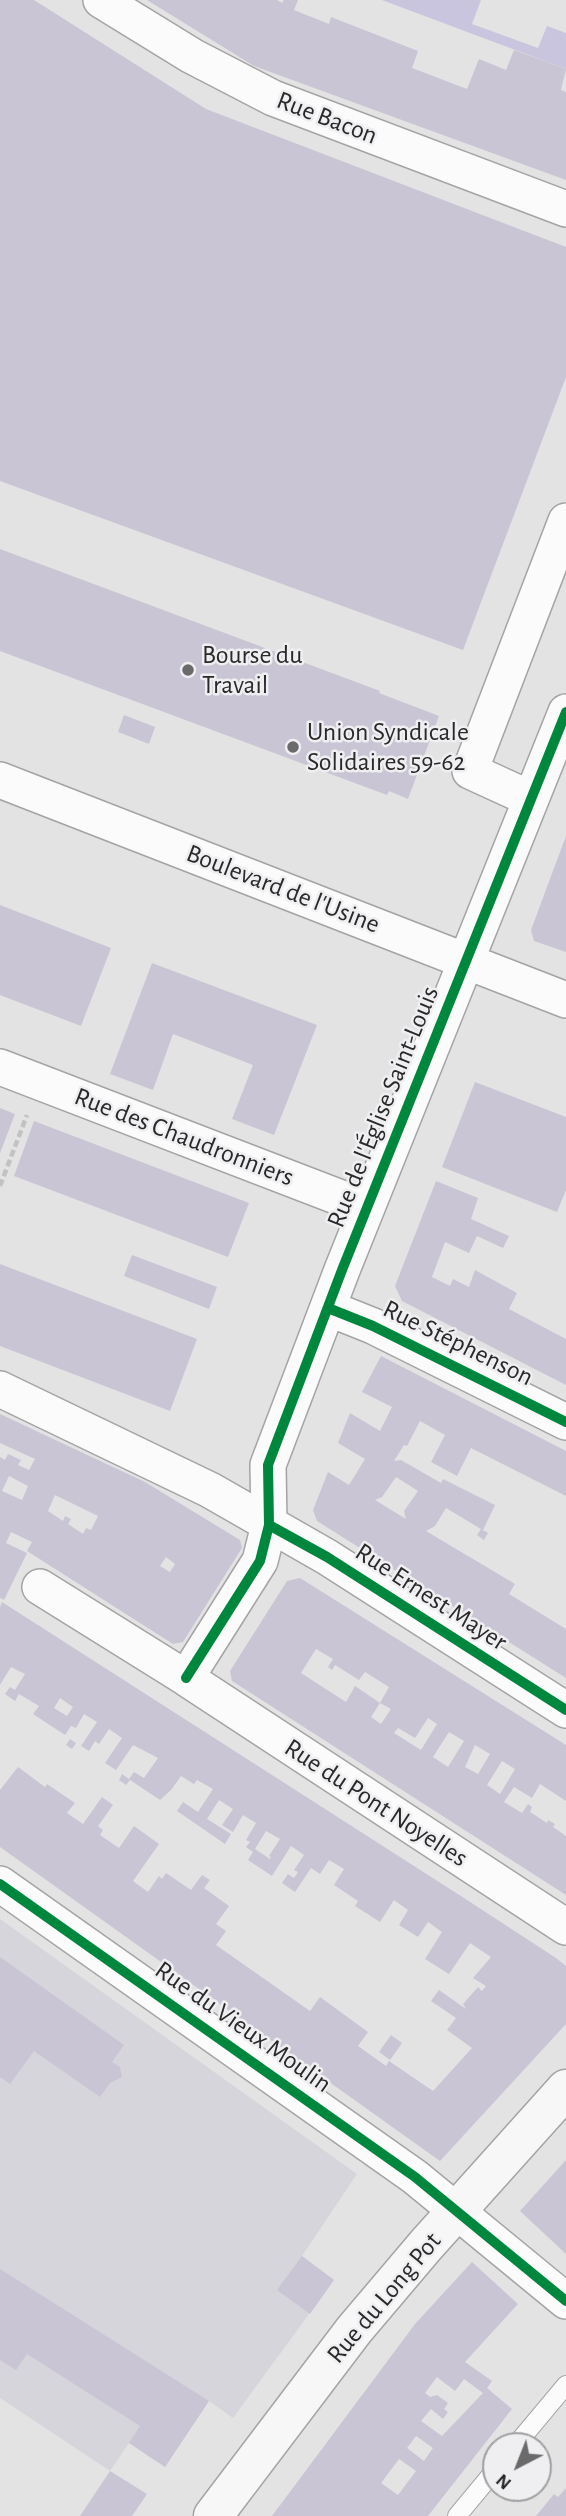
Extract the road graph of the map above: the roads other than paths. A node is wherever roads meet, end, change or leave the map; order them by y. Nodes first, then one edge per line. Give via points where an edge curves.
1 (101, 0) edge
2 (566, 209) edge
3 (566, 521) edge
4 (566, 712) edge
5 (0, 780) edge
6 (531, 799) junction
7 (466, 960) junction
8 (566, 1000) edge
9 (0, 1067) edge
10 (367, 1208) junction
11 (328, 1308) junction
12 (0, 1389) edge
13 (566, 1422) edge
14 (269, 1525) junction
15 (40, 1587) dead end
16 (186, 1678) junction
17 (566, 1710) edge
18 (0, 1884) edge
19 (566, 1927) edge
20 (566, 2089) edge
21 (457, 2211) junction
22 (566, 2301) edge
23 (566, 2385) edge
24 (527, 2432) edge
25 (482, 2486) edge
26 (214, 2516) edge
27 (457, 2516) edge

1 - 2 street, Rue Bacon via 192,56 273,98
3 - 6 street via 470,771
4 - 6 street, Rue de l'Église Saint-Louis
5 - 7 street, Boulevard de l'Usine
6 - 7 street, Rue de l'Église Saint-Louis
7 - 8 street, Boulevard de l'Usine
7 - 10 street, Rue de l'Église Saint-Louis
9 - 10 street, Rue des Chaudronniers
10 - 11 street, Rue de l'Église Saint-Louis
11 - 13 street, Rue Stéphenson
11 - 14 street, Rue de l'Église Saint-Louis via 268,1465
12 - 14 street, Rue Ernest Mayer via 200,1485
14 - 16 street via 260,1562
14 - 17 street, Rue Ernest Mayer via 327,1557
15 - 16 street, Rue du Pont Noyelles
16 - 19 street, Rue du Pont Noyelles
18 - 21 street, Rue du Vieux Moulin
20 - 21 street, Rue du Long Pot
21 - 22 street, Rue du Vieux Moulin
21 - 26 street, Rue du Long Pot via 354,2330
23 - 24 lane
25 - 27 lane

